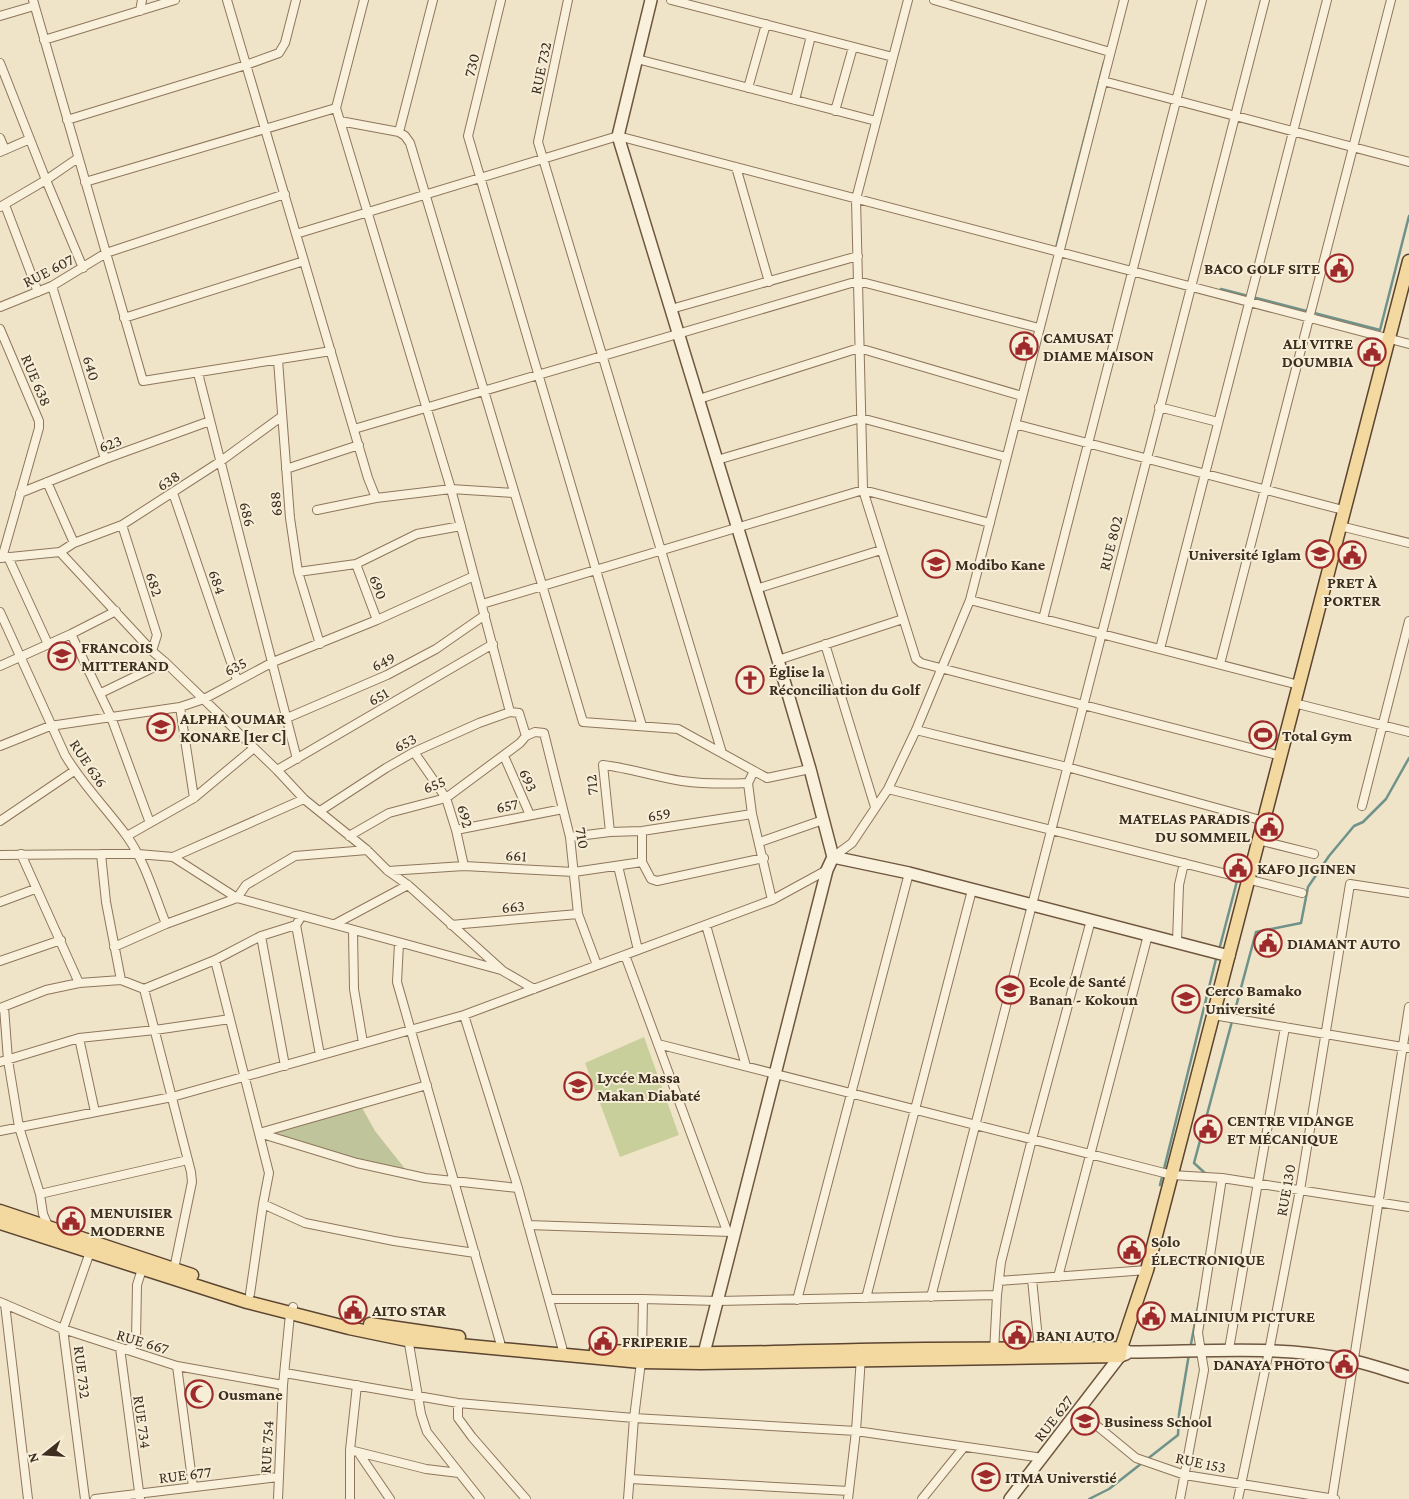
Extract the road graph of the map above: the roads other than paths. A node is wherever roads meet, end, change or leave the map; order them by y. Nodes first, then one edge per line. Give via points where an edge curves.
1 (142, 0) edge
2 (174, 0) edge
3 (227, 0) edge
4 (296, 0) edge
5 (364, 0) edge
6 (433, 0) edge
7 (501, 0) edge
8 (568, 0) edge
9 (651, 0) edge
10 (671, 0) edge
11 (908, 0) edge
12 (934, 0) edge
13 (1124, 0) edge
14 (1202, 0) edge
15 (1264, 0) edge
16 (1327, 0) edge
17 (1391, 0) edge
18 (33, 3) edge
19 (140, 11) junction
20 (0, 16) edge
21 (766, 24) junction
22 (811, 36) junction
23 (44, 40) junction
24 (853, 47) junction
25 (1110, 52) junction
26 (893, 57) junction
27 (637, 59) junction
28 (0, 63) edge
29 (246, 65) junction
30 (1103, 81) junction
31 (748, 88) junction
32 (795, 100) junction
33 (1176, 100) junction
34 (336, 108) junction
35 (835, 110) junction
36 (1235, 116) junction
37 (67, 120) junction
38 (340, 121) junction
39 (876, 121) junction
40 (266, 129) junction
41 (399, 132) junction
42 (1293, 132) junction
43 (618, 136) junction
44 (0, 138) edge
45 (30, 139) junction
46 (1353, 147) junction
47 (3, 151) edge
48 (78, 158) junction
49 (543, 159) junction
50 (1409, 162) edge
51 (736, 167) junction
52 (480, 178) junction
53 (46, 180) junction
54 (85, 182) junction
55 (284, 194) junction
56 (425, 195) junction
57 (856, 199) junction
58 (3, 206) edge
59 (367, 213) junction
60 (296, 234) junction
61 (1059, 252) junction
62 (106, 253) junction
63 (858, 256) junction
64 (304, 261) junction
65 (1409, 261) edge
66 (83, 268) junction
67 (1132, 271) junction
68 (858, 281) junction
69 (768, 282) junction
70 (52, 286) junction
71 (1191, 286) junction
72 (38, 292) junction
73 (1249, 302) junction
74 (0, 308) edge
75 (671, 310) junction
76 (124, 318) junction
77 (1309, 318) junction
78 (1039, 328) junction
79 (0, 329) edge
80 (678, 334) junction
81 (1389, 339) junction
82 (1409, 344) edge
83 (859, 348) junction
84 (331, 351) junction
85 (603, 356) junction
86 (278, 360) junction
87 (198, 373) junction
88 (538, 375) junction
89 (484, 391) junction
90 (1022, 396) junction
91 (699, 399) junction
92 (1159, 407) junction
93 (427, 408) junction
94 (281, 417) junction
95 (861, 418) junction
96 (210, 421) junction
97 (1218, 422) junction
98 (1015, 424) junction
99 (354, 429) junction
100 (1088, 443) junction
101 (358, 445) junction
102 (1006, 457) junction
103 (1146, 458) junction
104 (105, 459) junction
105 (717, 460) junction
106 (221, 461) junction
107 (286, 469) junction
108 (1205, 474) junction
109 (47, 482) junction
110 (451, 489) junction
111 (862, 490) junction
112 (1265, 490) junction
113 (20, 493) junction
114 (514, 493) junction
115 (173, 494) junction
116 (376, 498) junction
117 (316, 510) dead end
118 (1344, 510) junction
119 (990, 523) junction
120 (122, 525) junction
121 (461, 526) junction
122 (1340, 526) junction
123 (737, 527) junction
124 (74, 543) junction
125 (1409, 543) edge
126 (661, 550) junction
127 (881, 550) junction
128 (60, 552) junction
129 (3, 557) edge
130 (356, 564) junction
131 (596, 570) junction
132 (298, 572) junction
133 (474, 576) junction
134 (542, 585) junction
135 (756, 589) junction
136 (970, 600) junction
137 (482, 604) junction
138 (116, 611) junction
139 (0, 612) edge
140 (485, 615) junction
141 (903, 619) junction
142 (1043, 619) junction
143 (377, 620) junction
144 (1409, 621) edge
145 (9, 632) junction
146 (0, 634) edge
147 (71, 634) junction
148 (1101, 634) junction
149 (48, 644) junction
150 (320, 644) junction
151 (493, 644) junction
152 (825, 644) junction
153 (1160, 649) junction
154 (152, 651) junction
155 (20, 656) junction
156 (778, 660) junction
157 (166, 662) junction
158 (273, 662) junction
159 (1220, 664) junction
160 (0, 666) edge
161 (941, 668) junction
162 (237, 680) junction
163 (1299, 685) junction
164 (101, 693) junction
165 (204, 699) junction
166 (1294, 703) junction
167 (1083, 705) junction
168 (180, 708) junction
169 (510, 712) junction
170 (111, 717) junction
171 (286, 718) junction
172 (1382, 725) junction
173 (50, 726) junction
174 (642, 726) junction
175 (916, 730) junction
176 (1409, 732) edge
177 (526, 736) junction
178 (0, 746) edge
179 (254, 748) junction
180 (414, 752) junction
181 (722, 753) junction
182 (504, 756) junction
183 (1281, 756) junction
184 (297, 759) junction
185 (1066, 767) junction
186 (810, 769) junction
187 (277, 770) junction
188 (74, 771) junction
189 (754, 771) junction
190 (748, 783) junction
191 (888, 789) junction
192 (194, 798) junction
193 (446, 798) junction
194 (304, 799) junction
195 (1362, 806) dead end
196 (875, 807) junction
197 (563, 809) junction
198 (320, 810) junction
199 (752, 814) junction
200 (530, 815) junction
201 (823, 820) junction
202 (0, 821) edge
203 (1264, 821) junction
204 (150, 823) junction
205 (456, 830) junction
206 (1050, 830) junction
207 (642, 831) junction
208 (610, 832) junction
209 (127, 836) junction
210 (349, 836) junction
211 (570, 837) junction
212 (1258, 840) junction
213 (760, 842) junction
214 (367, 850) junction
215 (2, 853) edge
216 (21, 854) junction
217 (101, 854) junction
218 (138, 854) junction
219 (1314, 854) dead end
220 (173, 857) junction
221 (833, 857) junction
222 (764, 858) junction
223 (642, 862) junction
224 (1184, 863) junction
225 (464, 866) junction
226 (618, 866) junction
227 (827, 870) junction
228 (388, 871) junction
229 (574, 872) junction
230 (909, 873) junction
231 (1248, 880) junction
232 (408, 885) junction
233 (35, 889) junction
234 (972, 890) junction
235 (1302, 893) dead end
236 (1409, 893) edge
237 (237, 898) junction
238 (772, 900) junction
239 (0, 902) edge
240 (1031, 904) junction
241 (578, 914) junction
242 (301, 916) junction
243 (1091, 920) junction
244 (166, 924) junction
245 (335, 924) junction
246 (296, 925) junction
247 (451, 925) junction
248 (706, 925) junction
249 (354, 931) junction
250 (1148, 934) junction
251 (261, 936) junction
252 (61, 940) junction
253 (1177, 942) junction
254 (399, 943) junction
255 (114, 946) junction
256 (638, 950) junction
257 (625, 955) junction
258 (1229, 956) junction
259 (215, 960) junction
260 (0, 961) edge
261 (597, 965) junction
262 (503, 971) junction
263 (121, 980) junction
264 (78, 983) junction
265 (534, 988) junction
266 (144, 989) junction
267 (1409, 1007) edge
268 (2, 1008) edge
269 (464, 1015) junction
270 (1213, 1015) junction
271 (230, 1019) junction
272 (1285, 1027) junction
273 (155, 1030) junction
274 (411, 1030) junction
275 (1325, 1034) junction
276 (79, 1038) junction
277 (363, 1043) junction
278 (658, 1044) junction
279 (1406, 1048) edge
280 (320, 1055) junction
281 (4, 1061) edge
282 (285, 1066) junction
283 (746, 1066) junction
284 (776, 1073) junction
285 (245, 1077) junction
286 (427, 1085) junction
287 (851, 1092) junction
288 (172, 1097) junction
289 (915, 1109) junction
290 (95, 1112) junction
291 (974, 1124) junction
292 (19, 1128) junction
293 (0, 1131) edge
294 (259, 1133) junction
295 (1032, 1139) junction
296 (1090, 1154) junction
297 (188, 1160) junction
298 (1172, 1175) junction
299 (1222, 1178) junction
300 (454, 1182) junction
301 (1259, 1184) junction
302 (518, 1188) junction
303 (1300, 1190) junction
304 (40, 1194) junction
305 (1378, 1203) junction
306 (263, 1204) junction
307 (1409, 1207) edge
308 (0, 1211) edge
309 (0, 1223) edge
310 (528, 1225) junction
311 (50, 1228) junction
312 (731, 1232) junction
313 (90, 1252) junction
314 (475, 1253) junction
315 (142, 1269) junction
316 (174, 1270) junction
317 (1147, 1270) junction
318 (1058, 1277) junction
319 (1032, 1279) junction
320 (999, 1281) junction
321 (250, 1294) junction
322 (997, 1295) junction
323 (931, 1297) junction
324 (866, 1298) junction
325 (549, 1299) junction
326 (643, 1299) junction
327 (797, 1300) junction
328 (718, 1301) junction
329 (3, 1303) edge
330 (292, 1310) junction
331 (63, 1329) junction
332 (408, 1335) junction
333 (500, 1342) junction
334 (123, 1349) junction
335 (1038, 1349) junction
336 (1229, 1350) junction
337 (562, 1351) junction
338 (1195, 1351) junction
339 (1269, 1351) junction
340 (1124, 1352) junction
341 (994, 1354) junction
342 (861, 1356) junction
343 (641, 1358) junction
344 (703, 1359) junction
345 (1354, 1361) junction
346 (177, 1366) junction
347 (285, 1373) junction
348 (1409, 1377) edge
349 (283, 1385) junction
350 (356, 1385) junction
351 (418, 1396) junction
352 (458, 1403) junction
353 (1079, 1411) junction
354 (634, 1418) junction
355 (856, 1431) junction
356 (964, 1447) junction
357 (354, 1451) junction
358 (1042, 1458) junction
359 (459, 1473) junction
360 (1185, 1475) junction
361 (278, 1476) junction
362 (630, 1479) junction
363 (1241, 1484) junction
364 (193, 1487) junction
365 (848, 1495) edge
366 (139, 1496) edge
367 (28, 1499) edge
368 (85, 1499) edge
369 (95, 1499) edge
370 (278, 1499) edge
371 (350, 1499) edge
372 (390, 1499) edge
373 (480, 1499) edge
374 (526, 1499) edge
375 (628, 1499) edge
376 (922, 1499) edge
377 (1010, 1499) edge
378 (1180, 1499) edge
379 (1238, 1499) edge
380 (1333, 1499) edge

1 - 19 street
2 - 19 street
3 - 29 street
4 - 29 street via 279,53
5 - 34 street
6 - 41 street
7 - 52 street, 730 via 468,136
8 - 49 street, RUE 732 via 538,142
9 - 27 street
10 - 21 street
11 - 26 street
12 - 25 street
13 - 25 street
14 - 33 street
15 - 36 street, RUE 802
16 - 42 street
17 - 46 street
18 - 20 street
18 - 23 street
19 - 23 street
21 - 22 street
21 - 31 street
22 - 24 street
22 - 32 street
23 - 37 street
24 - 26 street
24 - 35 street
25 - 30 street
26 - 39 street
27 - 31 street
27 - 43 street
28 - 45 street
29 - 37 street
29 - 40 street
30 - 33 street
30 - 61 street
31 - 32 street
32 - 35 street
33 - 36 street
33 - 67 street
34 - 38 street
34 - 40 street
35 - 39 street
36 - 42 street
36 - 71 street, RUE 802
37 - 48 street
38 - 41 street
38 - 59 street
39 - 57 street
40 - 54 street
40 - 55 street
41 - 56 street via 410,143
42 - 46 street
42 - 73 street
43 - 49 street
43 - 51 street
43 - 75 street
44 - 47 street
45 - 47 street
45 - 53 street
46 - 50 street
46 - 77 street
48 - 53 street
48 - 54 street
49 - 52 street
49 - 85 street
51 - 57 street
51 - 69 street
52 - 56 street
52 - 88 street
53 - 58 street
53 - 66 street
54 - 62 street
55 - 60 street
55 - 62 street, RUE 607
56 - 59 street
56 - 89 street
57 - 61 street
57 - 63 street
58 - 72 street
59 - 60 street
59 - 93 street
60 - 64 street
61 - 67 street
61 - 78 street
62 - 66 street, RUE 607
62 - 76 street
63 - 68 street
63 - 69 street
64 - 76 street
64 - 84 street
65 - 81 main road
66 - 70 street, RUE 607
67 - 71 street
67 - 100 street
68 - 78 street
68 - 80 street
68 - 83 street
69 - 75 street
70 - 72 street, RUE 607
70 - 104 street, 640
71 - 73 street
71 - 92 street, RUE 802
72 - 74 street, RUE 607
73 - 77 street
73 - 97 street
75 - 80 street
76 - 87 street via 143,381
77 - 81 street
77 - 112 street
78 - 90 street
79 - 113 street, RUE 638 via 39,421
80 - 85 street
80 - 91 street
81 - 82 street
81 - 118 main road
83 - 90 street
83 - 91 street
83 - 95 street
84 - 86 street
84 - 99 street
85 - 88 street
85 - 126 street
86 - 87 street
86 - 94 street, 688
87 - 96 street, 686
88 - 89 street
88 - 131 street
89 - 93 street
89 - 114 street
90 - 98 street
91 - 105 street
92 - 97 street
92 - 103 street, RUE 802
93 - 99 street
93 - 110 street
94 - 106 street, 638
94 - 107 street, 688
95 - 102 street
95 - 105 street
95 - 111 street
96 - 104 street, 623
96 - 106 street, 686
97 - 108 street
98 - 100 street
98 - 102 street
99 - 101 street
100 - 103 street
100 - 142 street
101 - 107 street
101 - 116 street
102 - 119 street
103 - 108 street
103 - 148 street, RUE 802
104 - 109 street, 623
105 - 123 street
106 - 115 street, 638
106 - 158 street, 686
107 - 132 street, 688
108 - 112 street
108 - 153 street
109 - 113 street, 623
109 - 124 street
110 - 114 street
110 - 116 street
110 - 121 street
111 - 119 street
111 - 123 street
111 - 127 street
112 - 118 street
112 - 159 street
113 - 129 street, RUE 638
114 - 134 street
115 - 120 street, 638
115 - 162 street, 684
116 - 117 street
118 - 122 main road
119 - 136 street
120 - 124 street, 638
120 - 154 street, 682 via 156,635
121 - 130 street via 417,534
121 - 133 street
122 - 125 street
122 - 163 main road
123 - 126 street
123 - 135 street
124 - 128 street, 638
126 - 131 street
126 - 181 street
127 - 135 street
127 - 141 street
128 - 129 street
128 - 138 street
129 - 149 street
130 - 132 street
130 - 143 street, 690
131 - 134 street
131 - 174 street
132 - 150 street, 688
133 - 137 street
133 - 143 street, 635
134 - 137 street
134 - 174 street via 583,722
135 - 156 street
136 - 142 street
136 - 161 street
137 - 140 street
138 - 147 street
138 - 154 street
139 - 145 street, RUE 636
140 - 151 street
140 - 171 street, 649 via 436,649 395,671
141 - 152 street
141 - 161 street via 916,659
142 - 148 street
143 - 150 street, 635
144 - 172 street
145 - 146 street
145 - 155 street, RUE 636
147 - 149 street
147 - 164 street
148 - 153 street
148 - 167 street, RUE 802
149 - 155 street
150 - 158 street, 635
151 - 169 street
151 - 184 street, 651
152 - 156 street
152 - 196 street
153 - 159 street
154 - 157 street
155 - 160 street
155 - 173 street, RUE 636
156 - 186 street
157 - 164 street
157 - 165 street
158 - 162 street, 635
158 - 171 street, 686
159 - 163 street
161 - 167 street
161 - 175 street
162 - 165 street, 635
163 - 166 main road
164 - 170 street
165 - 168 street, 635
165 - 179 street
166 - 172 street
166 - 183 main road
167 - 183 street
167 - 185 street, RUE 802
168 - 170 street, 635
168 - 192 street
169 - 177 street via 519,713
169 - 180 street, 653
170 - 173 street, 635
170 - 204 street
171 - 184 street, 686
172 - 176 street
172 - 195 street
173 - 178 street, 635
173 - 188 street, RUE 636
174 - 181 street via 678,729
175 - 185 street
175 - 191 street
177 - 182 street, 655
177 - 197 street, 710 via 544,733
179 - 187 street
179 - 192 street
180 - 193 street, 692
180 - 198 street, 653
181 - 189 street
182 - 193 street, 655
182 - 200 street, 693
183 - 203 main road
184 - 187 street, 651
185 - 203 street
185 - 206 street, RUE 802
186 - 189 street via 767,778
186 - 201 street
187 - 194 street
188 - 202 street
188 - 209 street, RUE 636
189 - 190 street
190 - 199 street
190 - 208 street, 712 via 684,782 603,765
191 - 196 street
191 - 206 street
192 - 204 street
193 - 205 street, 692
193 - 210 street, 655 via 389,813
194 - 198 street
194 - 220 street
196 - 221 street via 852,843
197 - 200 street, 657
197 - 211 street, 710
198 - 210 street
199 - 207 street, 659
199 - 213 street
200 - 205 street, 657
201 - 213 street
201 - 221 street
203 - 212 main road
204 - 209 street
205 - 225 street, 692
206 - 224 street
206 - 240 street, RUE 802
207 - 208 street, 659
207 - 223 street
208 - 211 street, 659
209 - 218 street, RUE 636
210 - 214 street
211 - 229 street, 710
212 - 219 street
212 - 231 main road
213 - 222 street
214 - 228 street
214 - 237 street via 295,856 246,885
215 - 216 street
216 - 217 street
216 - 233 street
217 - 218 street
217 - 255 street
218 - 220 street
218 - 244 street, RUE 636
220 - 237 street
221 - 227 street
221 - 230 street
222 - 223 street via 657,881 651,879
222 - 238 street
223 - 226 street, 661
224 - 231 street
224 - 253 street via 1178,894
225 - 228 street, 661
225 - 229 street, 661
226 - 229 street, 661
226 - 256 street
227 - 238 street
227 - 284 street
228 - 232 street
229 - 241 street, 710
230 - 234 street
230 - 287 street
231 - 235 street
231 - 258 main road
232 - 245 street
232 - 247 street
233 - 239 street
233 - 252 street
234 - 240 street
234 - 289 street
236 - 275 street, RUE 130 via 1350,884
237 - 242 street
237 - 244 street
238 - 248 street
240 - 243 street
240 - 291 street, RUE 802
241 - 247 street, 663
241 - 261 street, 710
242 - 245 street
242 - 246 street
243 - 250 street
243 - 295 street
244 - 255 street
245 - 249 street
246 - 251 street
246 - 280 street
247 - 262 street
248 - 256 street
248 - 283 street
249 - 254 street
249 - 277 street via 354,989
250 - 253 street
250 - 296 street
251 - 259 street
251 - 282 street
252 - 260 street
252 - 264 street
253 - 258 street
254 - 262 street
254 - 274 street via 397,982
255 - 263 street
256 - 257 street
257 - 261 street
257 - 278 street
258 - 270 main road
259 - 266 street
259 - 271 street
261 - 265 street
262 - 265 street
263 - 264 street
263 - 266 street
264 - 268 street via 46,990
265 - 269 street
266 - 273 street
267 - 279 street
268 - 281 street
269 - 274 street
269 - 302 street
270 - 272 street
270 - 298 main road
271 - 273 street
271 - 285 street
272 - 275 street
272 - 301 street
273 - 276 street
273 - 288 street
274 - 277 street
274 - 286 street
275 - 279 street
275 - 303 street, RUE 130
276 - 281 street
276 - 290 street
277 - 280 street
278 - 283 street
278 - 312 street
279 - 305 street
280 - 282 street
281 - 292 street
282 - 285 street
283 - 284 street
284 - 287 street
284 - 312 street
285 - 288 street
285 - 294 street
286 - 294 street
286 - 300 street
287 - 289 street
287 - 327 street
288 - 290 street
288 - 297 street
289 - 291 street
289 - 324 street
290 - 292 street
291 - 295 street
291 - 323 street, RUE 802
292 - 293 street
292 - 304 street
294 - 300 street via 357,1163
294 - 306 street via 269,1173
295 - 296 street
295 - 320 street
296 - 298 street
296 - 318 street
297 - 304 street
297 - 316 street via 192,1182
298 - 299 street
298 - 317 main road
299 - 301 street
299 - 338 street
300 - 302 street
300 - 314 street
301 - 303 street
301 - 336 street
302 - 310 street
303 - 305 street
303 - 339 street, RUE 130
304 - 311 street via 43,1214
305 - 307 street
305 - 345 street
306 - 314 street via 305,1223
306 - 321 street
308 - 311 main road
309 - 313 main road
310 - 312 street
310 - 325 street
311 - 316 main road
312 - 328 street
313 - 315 main road
313 - 331 street, RUE 732
314 - 333 street
315 - 330 main road
315 - 334 street via 137,1285 136,1340 133,1346
316 - 321 main road
317 - 318 street
317 - 340 main road
318 - 319 street
319 - 320 street
319 - 335 street
320 - 322 street
321 - 330 main road
322 - 323 street
322 - 341 street
323 - 324 street
324 - 327 street
325 - 326 street
325 - 337 street
326 - 328 street
326 - 343 street
327 - 328 street
328 - 344 street
329 - 331 street, RUE 667
329 - 367 street
330 - 332 main road
330 - 347 street, RUE 754
331 - 334 street, RUE 667
331 - 368 street, RUE 732
332 - 333 main road
332 - 337 main road
332 - 351 street
333 - 337 main road
334 - 346 street, RUE 667
334 - 366 street, RUE 734
335 - 340 main road
335 - 341 main road
336 - 338 street
336 - 339 street
337 - 343 main road
338 - 340 street
338 - 360 street via 1204,1370
339 - 345 street
339 - 363 street, RUE 130
340 - 341 main road
340 - 353 street, RUE 627
341 - 342 main road
342 - 344 main road
342 - 355 street
343 - 344 main road
343 - 354 street
345 - 348 street
345 - 380 street
346 - 349 street, RUE 667
346 - 364 street
347 - 349 street, RUE 754
347 - 350 street
349 - 361 street, RUE 754
350 - 351 street
350 - 357 street
351 - 352 street
351 - 359 street via 427,1432
352 - 354 street
352 - 374 street via 458,1418
353 - 358 street, RUE 627
353 - 360 street, RUE 153 via 1136,1458
354 - 355 street
354 - 362 street
355 - 356 street
355 - 365 street
356 - 358 street
356 - 376 street
357 - 359 street via 426,1469
357 - 371 street
357 - 372 street
358 - 377 street, RUE 627
359 - 373 street
360 - 363 street, RUE 153
360 - 378 street
361 - 364 street, RUE 677
361 - 370 street, RUE 754
362 - 365 street
362 - 375 street
363 - 379 street, RUE 130
363 - 380 street, RUE 153
364 - 366 street, RUE 677
366 - 369 street, RUE 677

